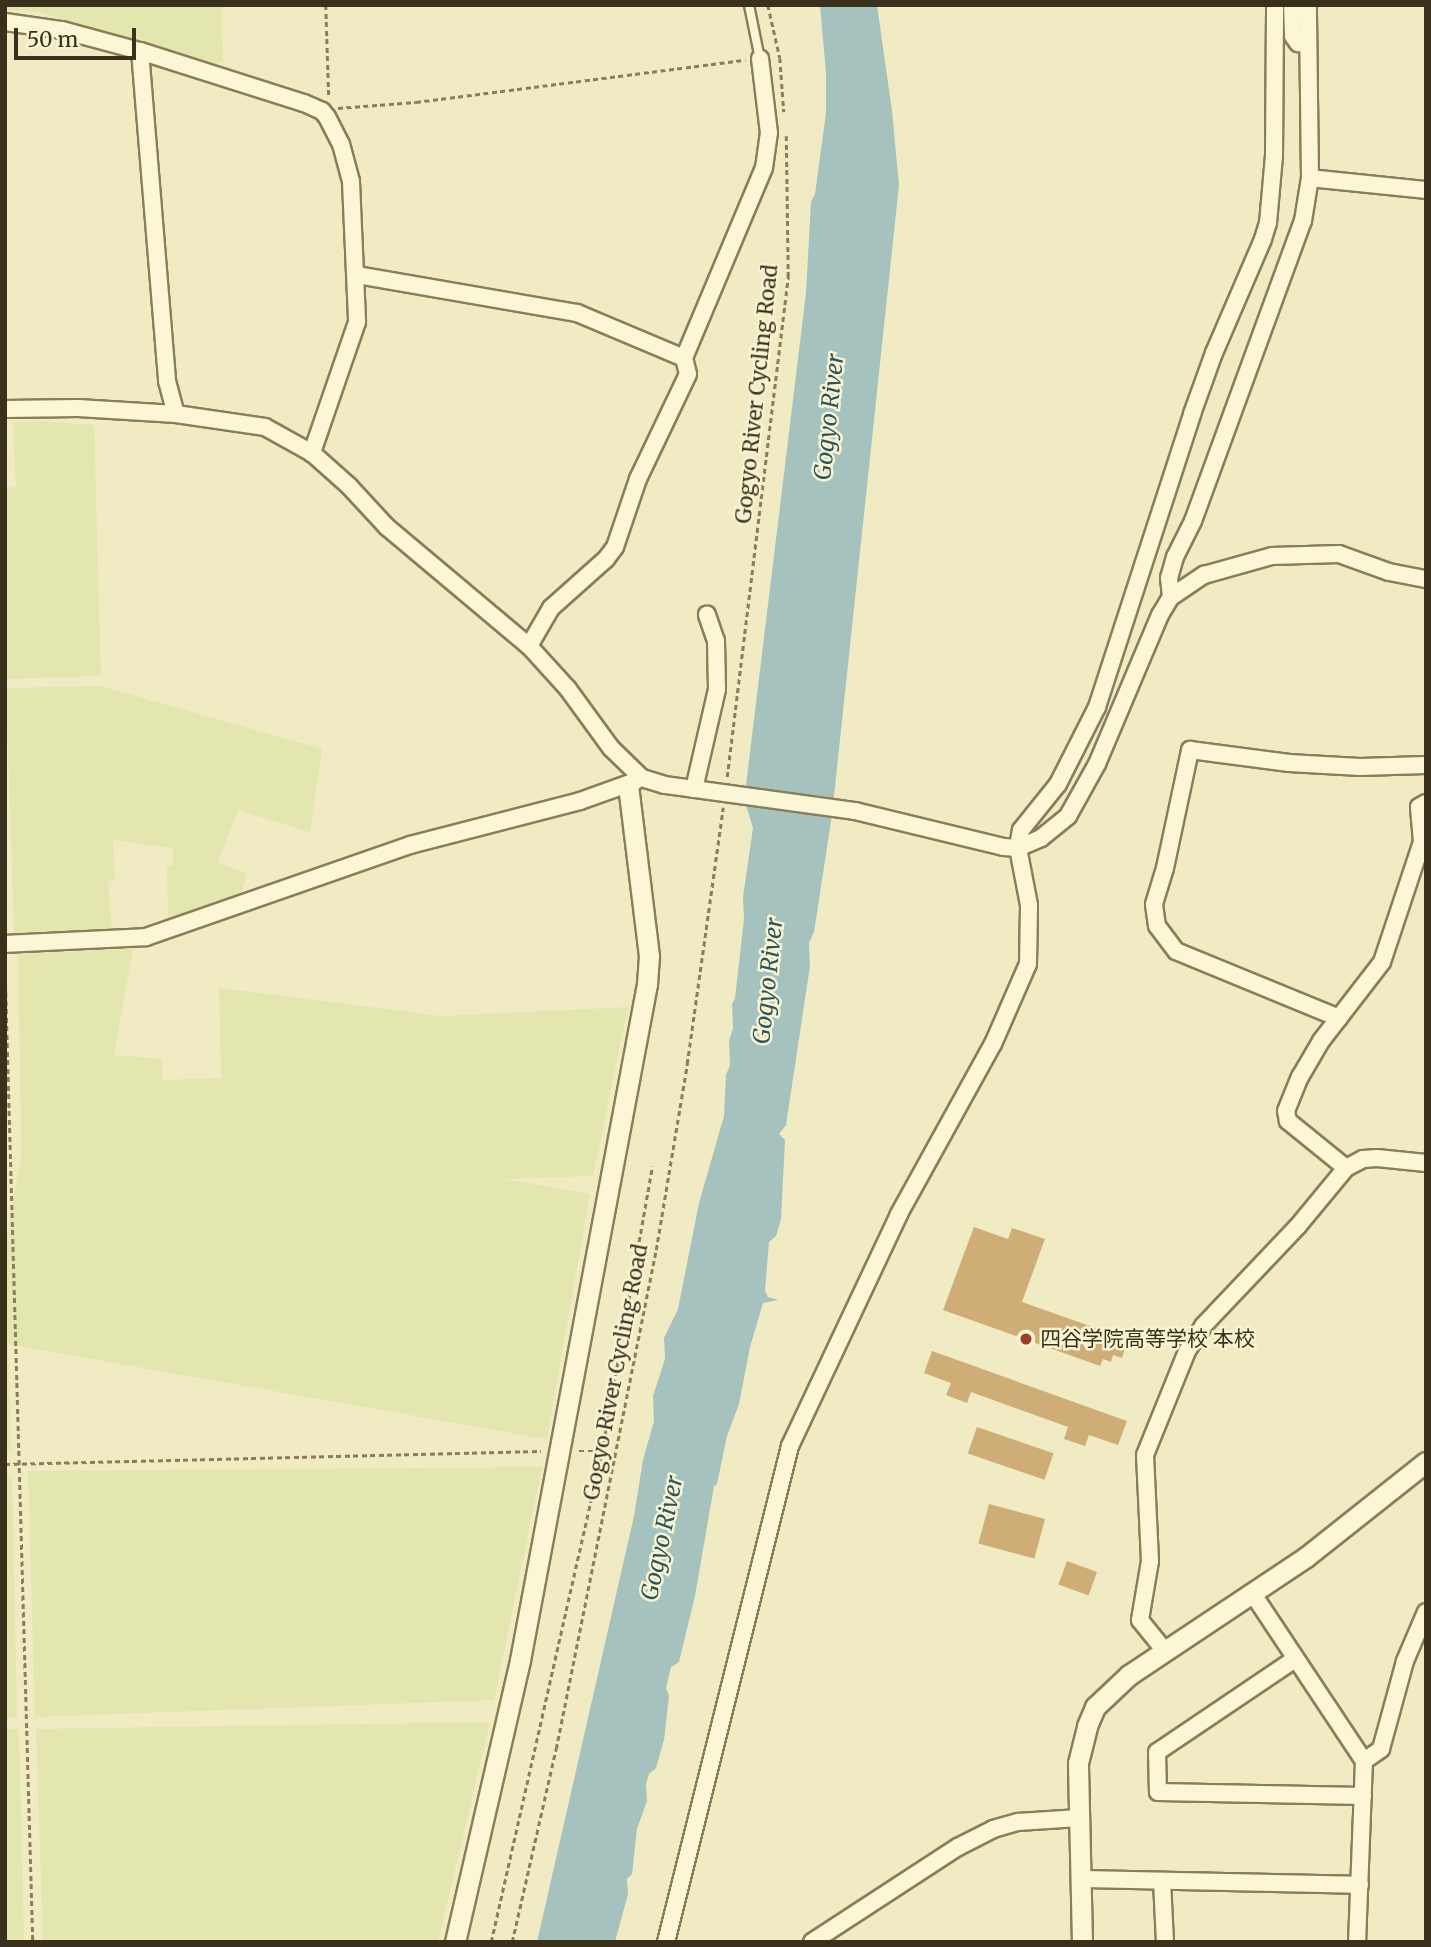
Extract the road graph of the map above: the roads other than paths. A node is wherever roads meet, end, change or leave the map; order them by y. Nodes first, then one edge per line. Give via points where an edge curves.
1 (749, 5) edge
2 (1275, 5) edge
3 (1292, 5) edge
4 (1308, 5) edge
5 (5, 22) edge
6 (1308, 44) junction
7 (140, 51) junction
8 (760, 59) joint
9 (1310, 178) junction
10 (1426, 190) edge
11 (356, 275) junction
12 (684, 358) junction
13 (5, 409) edge
14 (176, 414) junction
15 (312, 453) junction
16 (1426, 579) edge
17 (1171, 597) junction
18 (708, 615) dead end
19 (529, 646) junction
20 (1426, 765) edge
21 (635, 782) junction
22 (694, 789) junction
23 (1426, 803) edge
24 (1018, 848) junction
25 (5, 944) edge
26 (1339, 1018) junction
27 (1426, 1163) edge
28 (1346, 1168) junction
29 (1426, 1462) edge
30 (1253, 1594) junction
31 (1426, 1612) edge
32 (1165, 1651) junction
33 (1295, 1659) junction
34 (1364, 1761) junction
35 (1363, 1796) junction
36 (1079, 1818) junction
37 (1080, 1879) junction
38 (1162, 1881) junction
39 (1360, 1885) junction
40 (455, 1942) edge
41 (666, 1942) edge
42 (813, 1942) edge
43 (1082, 1942) edge
44 (1164, 1942) edge
45 (1357, 1942) edge

1 - 8 lane
2 - 24 street via 1274,156 1268,223 1196,402 1097,707 1058,784 1021,830
3 - 6 street via 1293,36 1298,43
4 - 6 street
5 - 7 street via 62,30
6 - 9 street
7 - 11 street via 322,111 347,160
7 - 14 street via 167,381
8 - 12 street via 769,133 764,168
9 - 10 street
9 - 17 street via 1303,221 1275,303 1193,522 1175,557 1169,578
11 - 12 street via 578,313
11 - 15 street via 358,323
12 - 19 street via 688,374 639,479 615,547 551,608
13 - 14 street
14 - 15 street via 265,427
15 - 19 street via 387,527
16 - 17 street via 1339,554 1272,556 1205,575
17 - 24 street via 1097,764 1068,816 1041,838
18 - 22 street via 716,641 717,689
19 - 21 street via 568,689
20 - 26 street via 1289,763 1190,750 1154,904 1157,926 1176,951
21 - 22 street
21 - 25 street via 410,845 146,937
21 - 40 street via 649,956 647,984 562,1450
22 - 24 street via 855,811
23 - 26 street via 1419,807 1422,842 1385,957
24 - 41 street via 1029,905 1028,964 993,1044 899,1214 790,1446
26 - 28 street via 1300,1077 1286,1117
27 - 28 street via 1377,1158
28 - 32 street via 1203,1326 1187,1350 1145,1455 1150,1561 1140,1620
29 - 30 street
30 - 32 street
30 - 33 street
31 - 34 street via 1405,1661 1381,1749
32 - 36 street via 1129,1675 1095,1707 1081,1746
33 - 34 street
33 - 35 street via 1157,1752 1158,1792
34 - 35 street
35 - 39 street
36 - 37 street
36 - 42 street via 1018,1822 993,1829
37 - 38 street
37 - 43 street
38 - 39 street
38 - 44 street
39 - 45 street

